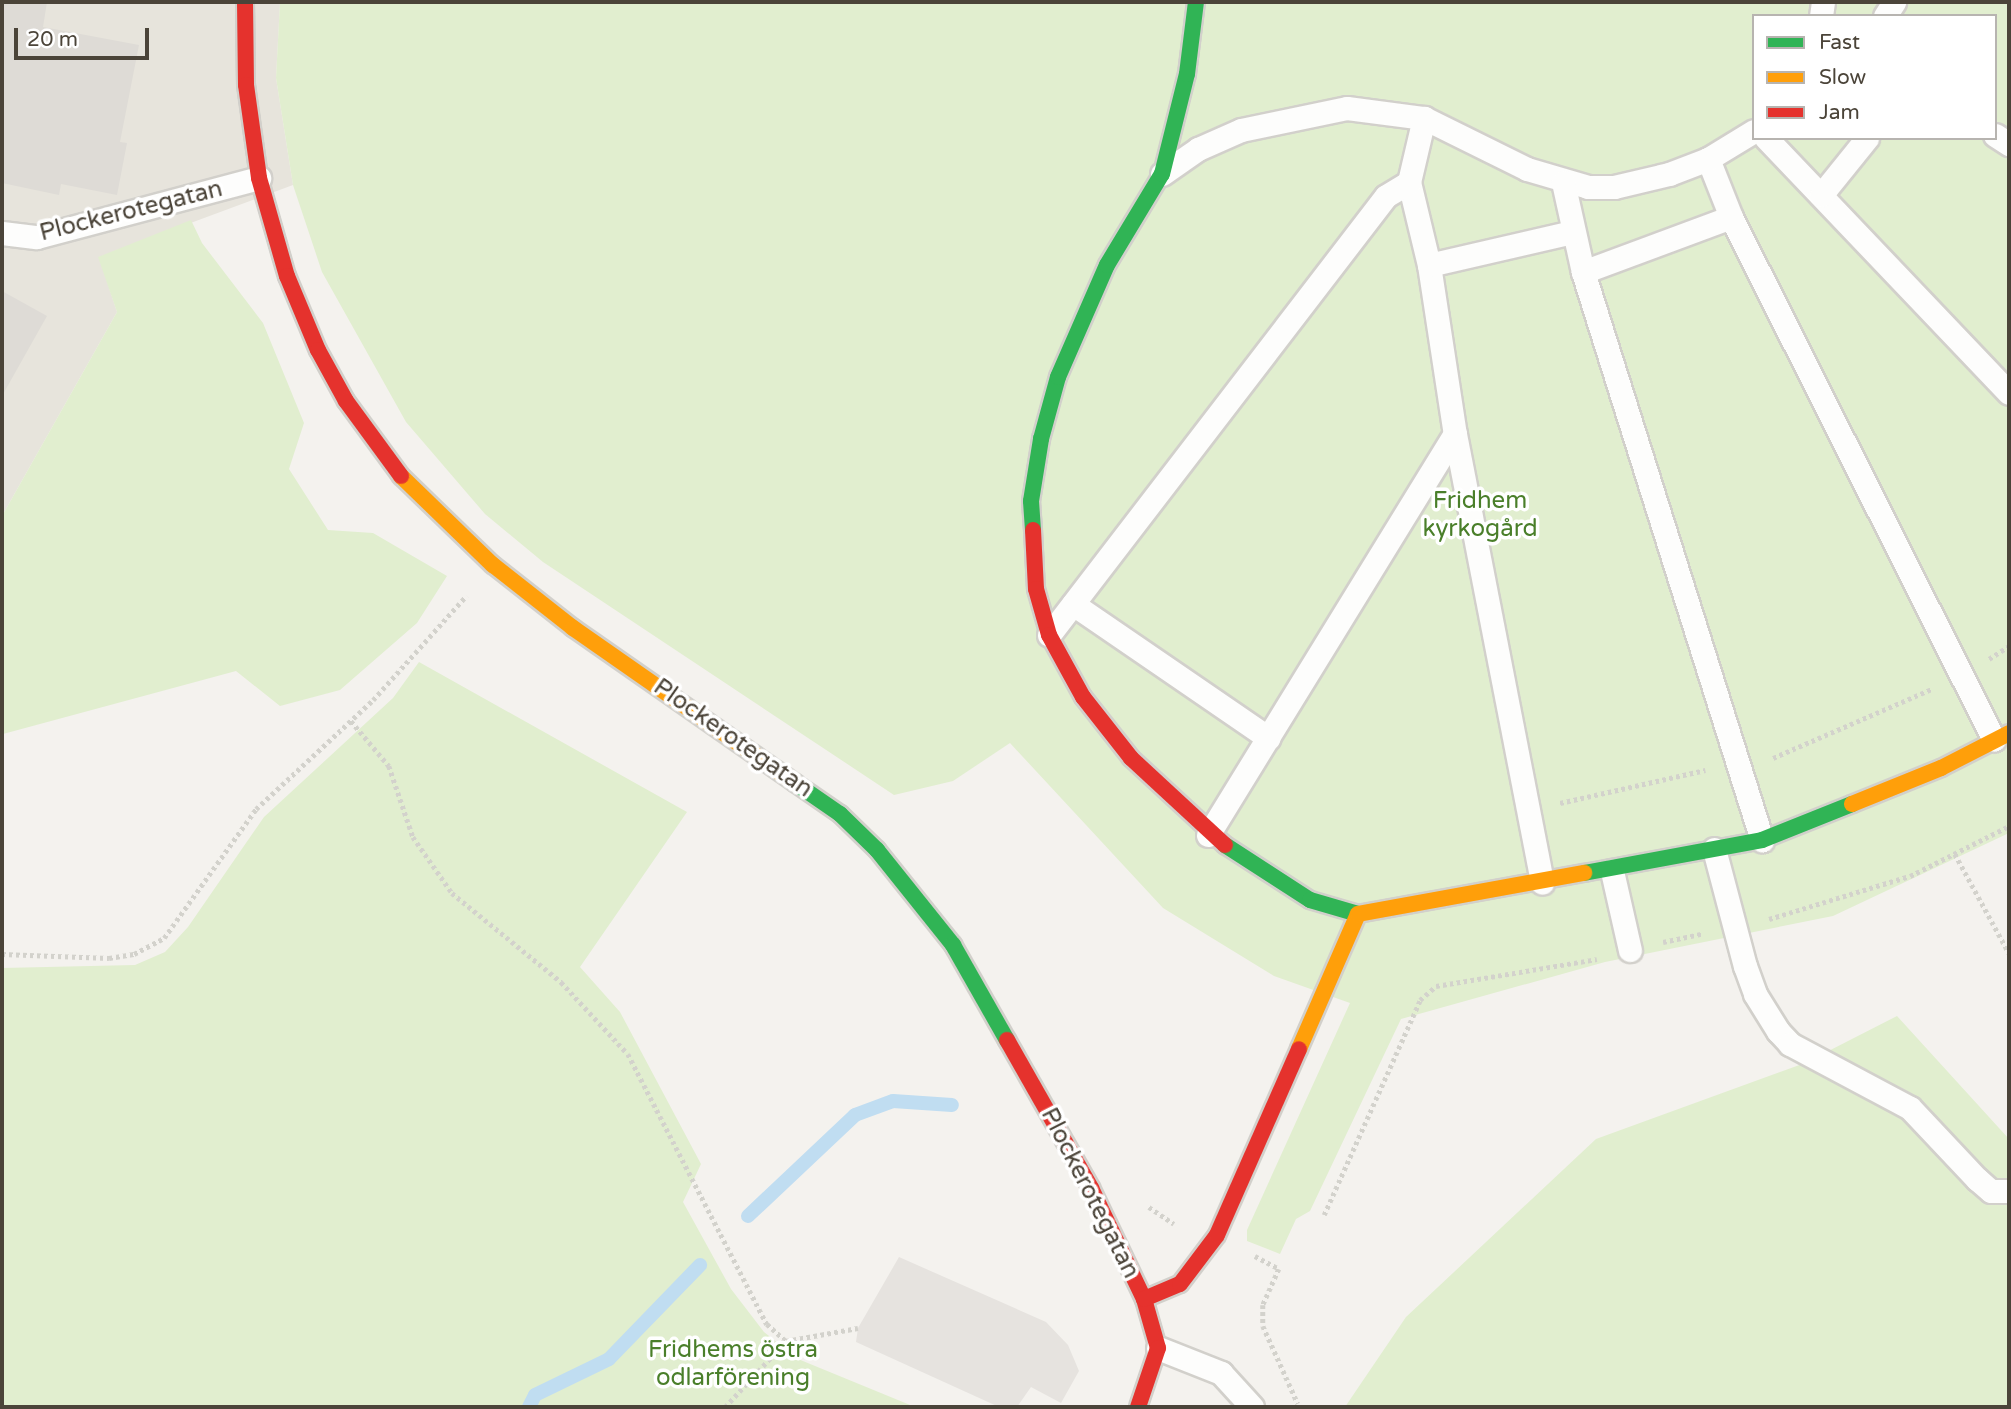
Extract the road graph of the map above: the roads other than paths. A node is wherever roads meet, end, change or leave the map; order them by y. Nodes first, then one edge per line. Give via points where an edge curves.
1 (245, 2) edge
2 (1196, 2) edge
3 (1424, 118) junction
4 (1752, 132) edge
5 (1768, 140) edge
6 (1865, 140) edge
7 (1708, 159) junction
8 (1162, 174) junction
9 (259, 178) junction
10 (1409, 182) junction
11 (1563, 182) junction
12 (1821, 195) junction
13 (1731, 217) junction
14 (1572, 232) junction
15 (2, 233) edge
16 (1429, 265) junction
17 (1583, 272) junction
18 (2009, 393) edge
19 (1455, 434) junction
20 (1073, 604) junction
21 (1049, 635) junction
22 (2002, 736) edge
23 (1269, 738) junction
24 (1208, 835) junction
25 (1762, 840) junction
26 (1714, 849) junction
27 (1612, 871) junction
28 (1542, 884) junction
29 (1358, 914) junction
30 (1630, 950) dead end
31 (2009, 1191) edge
32 (1144, 1299) junction
33 (1158, 1348) junction
34 (1138, 1407) edge
35 (1252, 1407) edge

1 - 9 street, Plockerotegatan via 246,85
2 - 8 street via 1187,74
3 - 8 lane via 1347,108 1280,119 1198,149
3 - 10 lane
3 - 11 lane
4 - 7 lane
5 - 12 lane
6 - 12 lane
7 - 11 lane via 1614,187
7 - 13 lane
8 - 21 street via 1107,265 1058,377 1041,439 1031,501 1036,589
9 - 15 lane, Plockerotegatan via 37,237
9 - 32 street, Plockerotegatan via 288,276 318,350 346,401 411,489 493,565 573,628 786,773 840,814 877,850 953,945 978,984 1091,1188
10 - 16 lane
10 - 20 lane via 1386,196
11 - 14 lane
12 - 18 lane
13 - 17 lane
13 - 22 lane via 1962,676
14 - 16 lane
14 - 17 lane
16 - 19 lane
17 - 25 lane
19 - 23 lane
19 - 28 lane
20 - 21 lane
20 - 23 lane
21 - 24 street via 1083,697 1115,738
22 - 25 street via 1941,768
23 - 24 lane
24 - 29 street via 1310,900
25 - 26 street
26 - 27 street
26 - 31 lane via 1745,966 1755,994 1778,1031 1790,1044 1910,1108 1991,1191
27 - 28 street
27 - 30 lane
28 - 29 street
29 - 32 street via 1217,1235 1186,1279
32 - 33 street, Plockerotegatan
33 - 34 street
33 - 35 lane via 1221,1373

